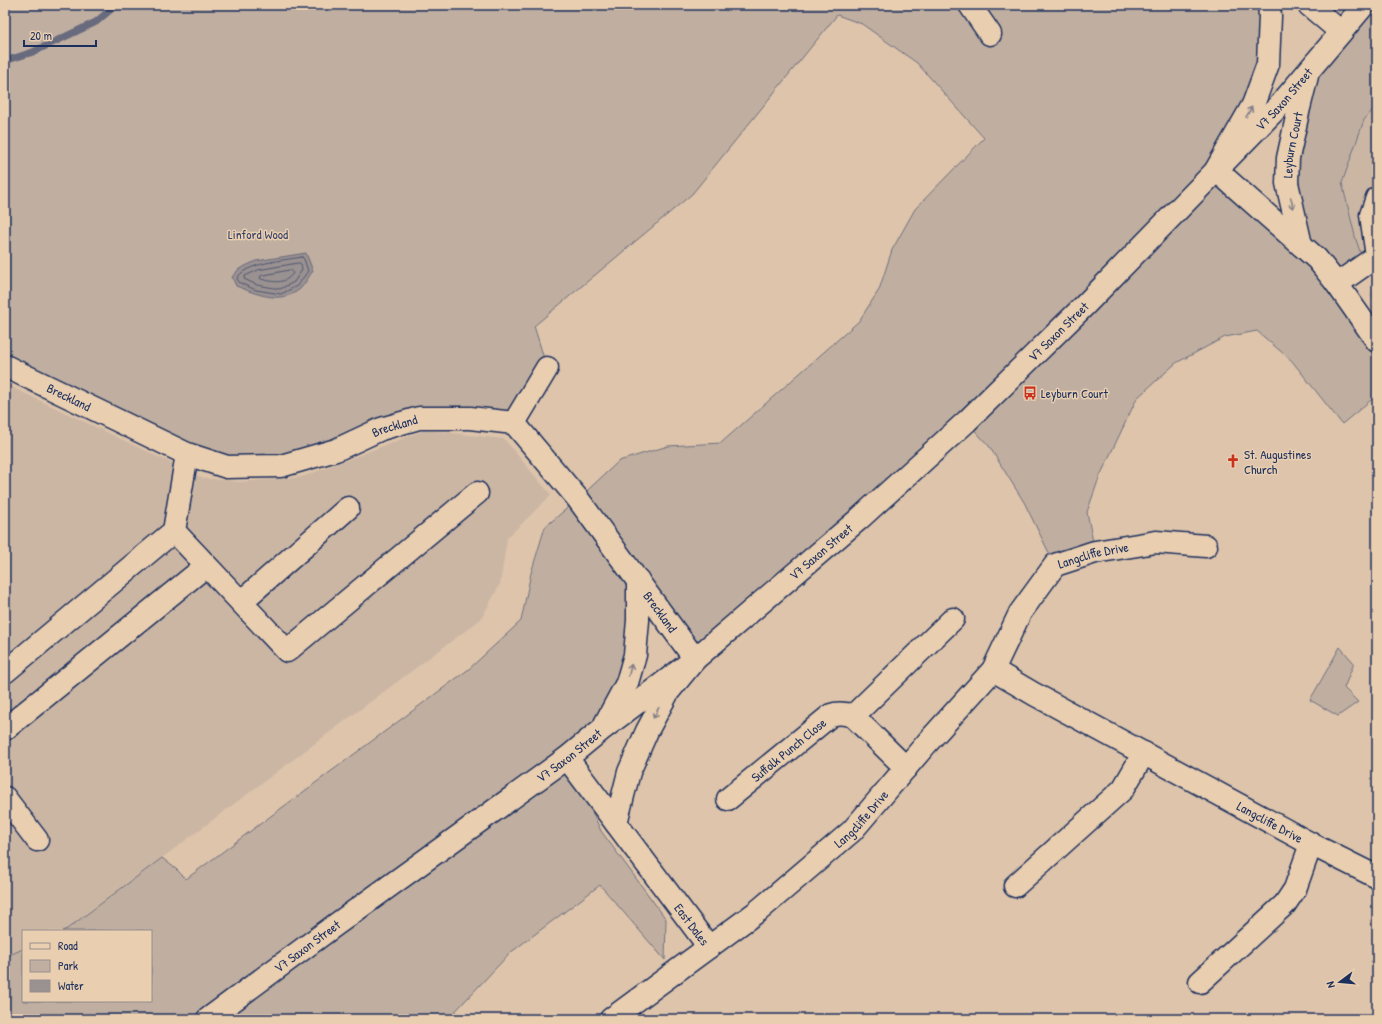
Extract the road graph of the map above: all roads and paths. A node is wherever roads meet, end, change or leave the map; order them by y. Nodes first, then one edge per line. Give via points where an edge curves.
1 (970, 5) edge
2 (1269, 5) edge
3 (1308, 5) edge
4 (1364, 5) edge
5 (1341, 32) junction
6 (990, 34) dead end
7 (1309, 69) junction
8 (1216, 170) junction
9 (1377, 198) edge
10 (1301, 245) junction
11 (1377, 256) edge
12 (1337, 284) junction
13 (1377, 341) edge
14 (5, 366) edge
15 (547, 368) dead end
16 (514, 423) junction
17 (187, 454) junction
18 (477, 493) dead end
19 (348, 508) dead end
20 (174, 531) junction
21 (1206, 546) dead end
22 (206, 566) junction
23 (638, 580) junction
24 (241, 602) junction
25 (953, 619) dead end
26 (695, 659) junction
27 (993, 670) junction
28 (5, 672) edge
29 (853, 716) junction
30 (5, 729) edge
31 (601, 730) junction
32 (1144, 754) junction
33 (567, 758) junction
34 (906, 768) junction
35 (5, 798) edge
36 (728, 799) dead end
37 (616, 823) junction
38 (37, 840) dead end
39 (1311, 844) junction
40 (1377, 877) edge
41 (1015, 886) dead end
42 (709, 947) junction
43 (1200, 982) dead end
44 (208, 1019) edge
45 (611, 1019) edge

1 - 6 street
8 -> 2 street via 1253,106 1268,64
3 - 5 street
4 - 5 street, V7 Saxon Street
5 - 7 street, V7 Saxon Street
7 - 8 street, V7 Saxon Street via 1279,106
7 -> 10 street, Leyburn Court via 1288,158 1287,183
8 - 10 street
8 - 26 street, V7 Saxon Street via 1084,306 967,421 882,499
9 - 11 street via 1371,215
10 - 12 street via 1317,259
11 - 12 street
12 - 13 street
14 - 17 street, Breckland
15 - 16 street
16 - 17 street, Breckland via 470,418 419,418 381,429 336,450 281,466 227,467
16 - 23 street, Breckland via 578,499
17 - 20 street
18 - 24 street via 287,651
19 - 24 street
20 - 22 street
20 - 28 street
21 - 27 street, Langcliffe Drive via 1156,542 1090,553 1055,565 1020,613
22 - 24 street
22 - 30 street
23 - 26 street, Breckland
31 -> 23 street via 627,683 638,620
25 - 29 street
26 - 31 street, V7 Saxon Street
26 -> 37 street via 668,692 647,731 629,772
27 - 32 street, Langcliffe Drive
27 - 34 street, Langcliffe Drive
29 - 34 street
29 - 36 street, Suffolk Punch Close via 845,713 831,715
31 - 33 street, V7 Saxon Street
32 - 39 street, Langcliffe Drive
32 - 41 street via 1123,789
33 - 37 street, East Dales
33 - 44 street, V7 Saxon Street
34 - 42 street, Langcliffe Drive via 852,831 758,911
35 - 38 street
37 - 42 street, East Dales
39 - 40 street, Langcliffe Drive
39 - 43 street, Langcliffe Drive via 1295,889 1285,904
42 - 45 street, East Dales

